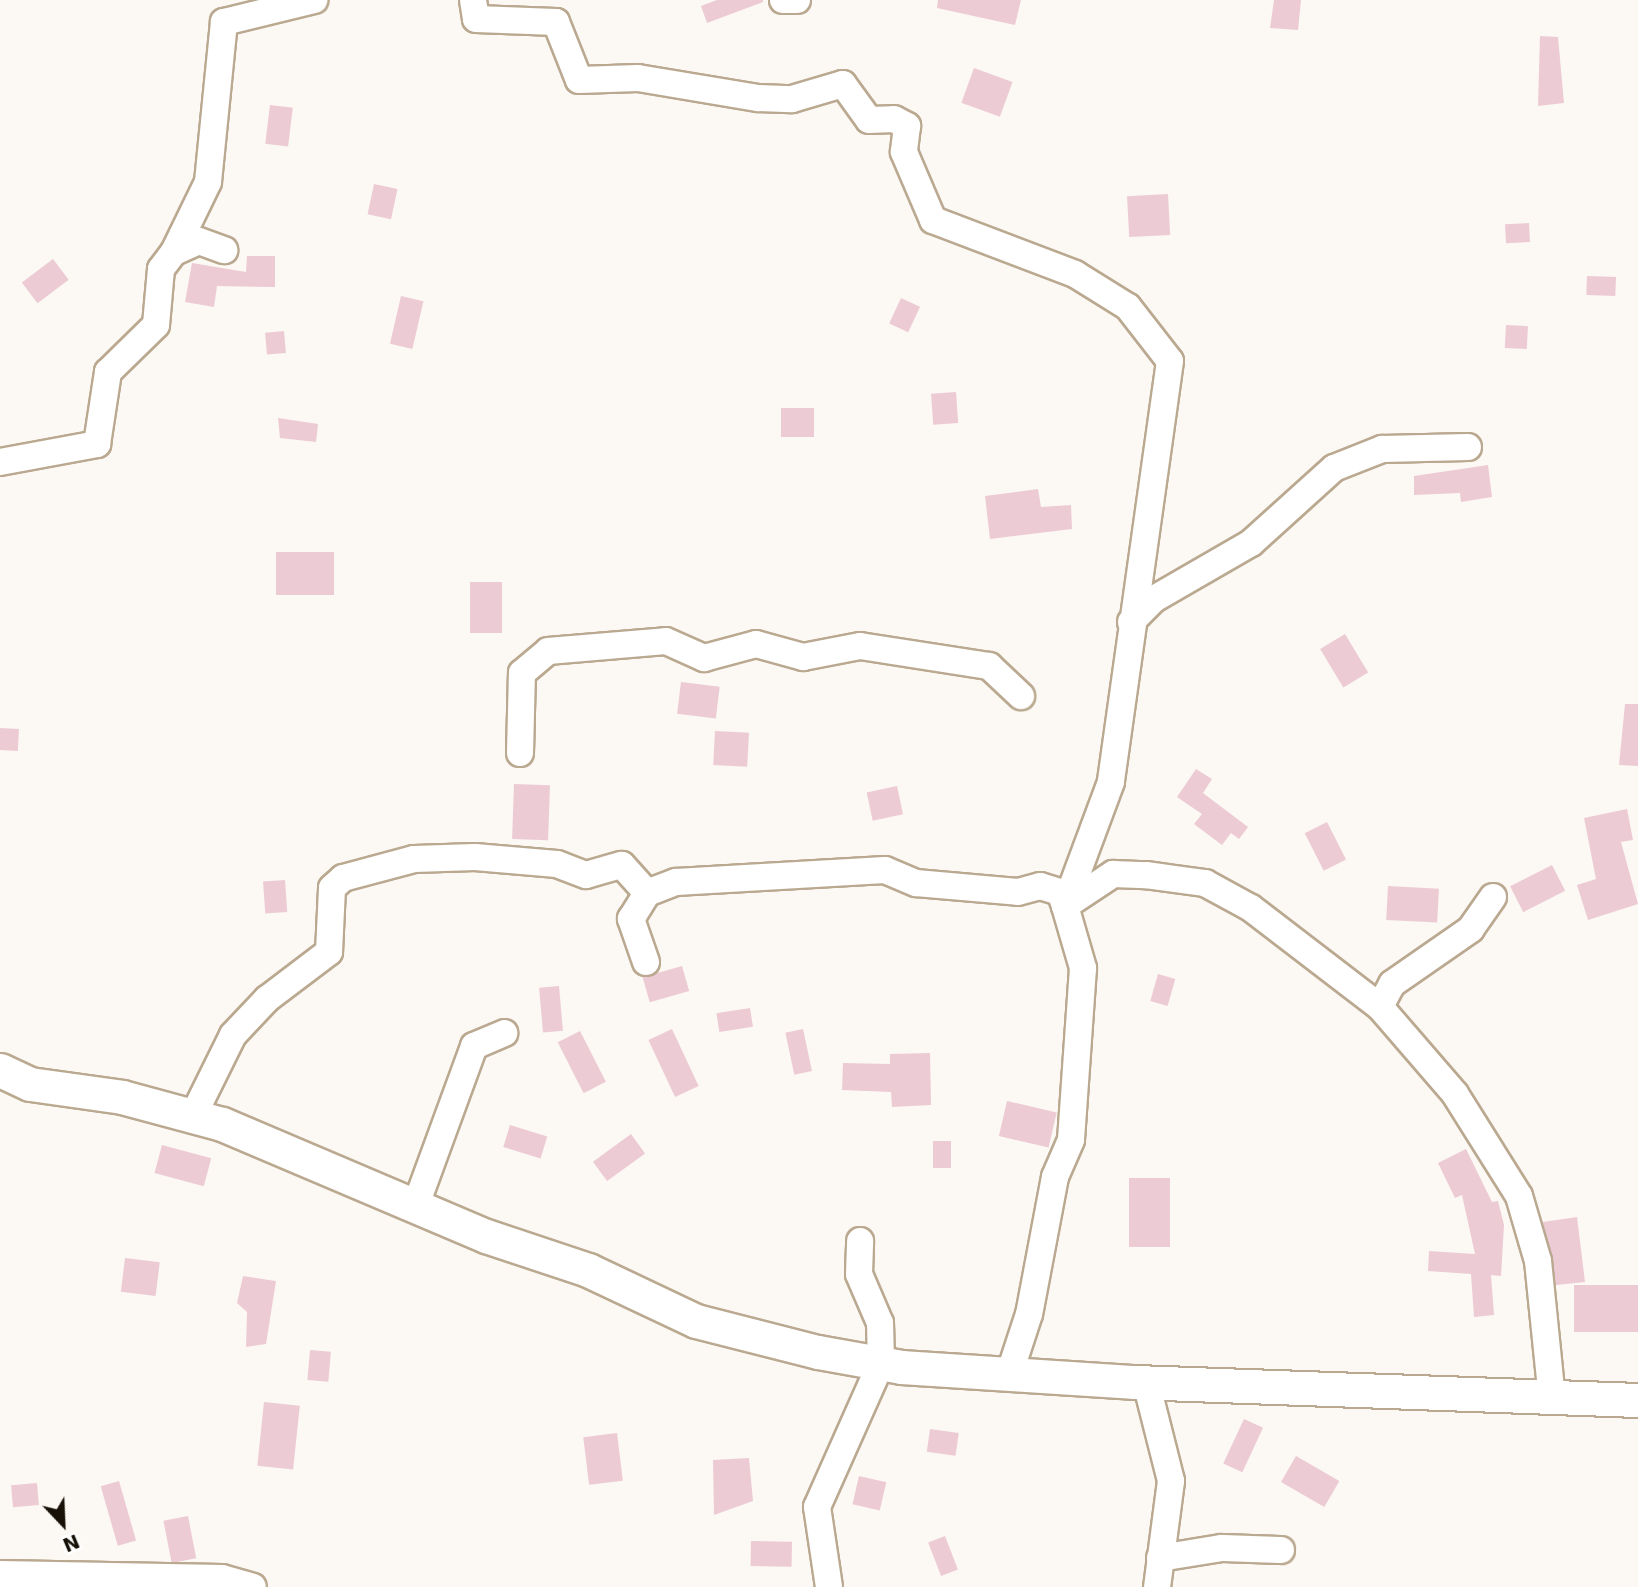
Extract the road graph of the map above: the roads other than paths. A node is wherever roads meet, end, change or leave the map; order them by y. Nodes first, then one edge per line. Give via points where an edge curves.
1 (314, 0) edge
2 (473, 0) edge
3 (783, 0) edge
4 (797, 0) edge
5 (224, 250) dead end
6 (174, 252) junction
7 (1468, 447) dead end
8 (0, 462) edge
9 (1131, 622) junction
10 (1021, 696) dead end
11 (520, 753) dead end
12 (647, 893) junction
13 (1493, 897) dead end
14 (1065, 906) junction
15 (646, 962) dead end
16 (1380, 1007) junction
17 (504, 1033) dead end
18 (0, 1070) edge
19 (193, 1116) junction
20 (417, 1202) junction
21 (860, 1241) dead end
22 (881, 1363) junction
23 (1011, 1369) junction
24 (1146, 1382) junction
25 (1552, 1398) junction
26 (1638, 1400) edge
27 (1280, 1550) dead end
28 (1160, 1558) junction
29 (0, 1574) edge
30 (253, 1587) edge
31 (829, 1587) edge
32 (1157, 1587) edge

1 - 6 street via 224,22 208,182
2 - 9 street via 476,19 556,22 579,80 638,78 769,99 843,84 869,120 894,119 907,126 904,152 933,220 1075,274 1128,306 1170,361 1149,544
3 - 4 street
5 - 6 street via 199,241
6 - 8 street via 161,269 156,325 108,372 97,444
7 - 9 street via 1382,449 1334,468 1251,543 1154,599
9 - 14 street via 1111,782
10 - 11 street via 989,666 860,646 803,657 755,644 704,658 666,641 548,651 522,673
12 - 14 street via 676,882 748,873 885,870 916,883 1018,892 1040,886 1060,892
12 - 15 street via 631,919
12 - 19 street via 622,865 586,874 557,864 475,857 414,859 343,878 332,888 329,952 267,999 233,1035
13 - 16 street via 1471,929 1392,984
14 - 16 street via 1112,874 1205,883 1288,932 1321,968
14 - 23 street via 1083,968 1079,1089
16 - 25 street via 1455,1094 1519,1196 1538,1261
17 - 20 street via 474,1046
18 - 19 main road via 30,1084 122,1097
19 - 20 main road
20 - 22 main road via 696,1321
21 - 22 street via 859,1274 880,1323
22 - 23 main road
22 - 31 street via 817,1507
23 - 24 main road
24 - 25 main road
24 - 28 street via 1171,1481
25 - 26 main road
27 - 28 street via 1222,1548
28 - 32 street
29 - 30 street via 222,1578

